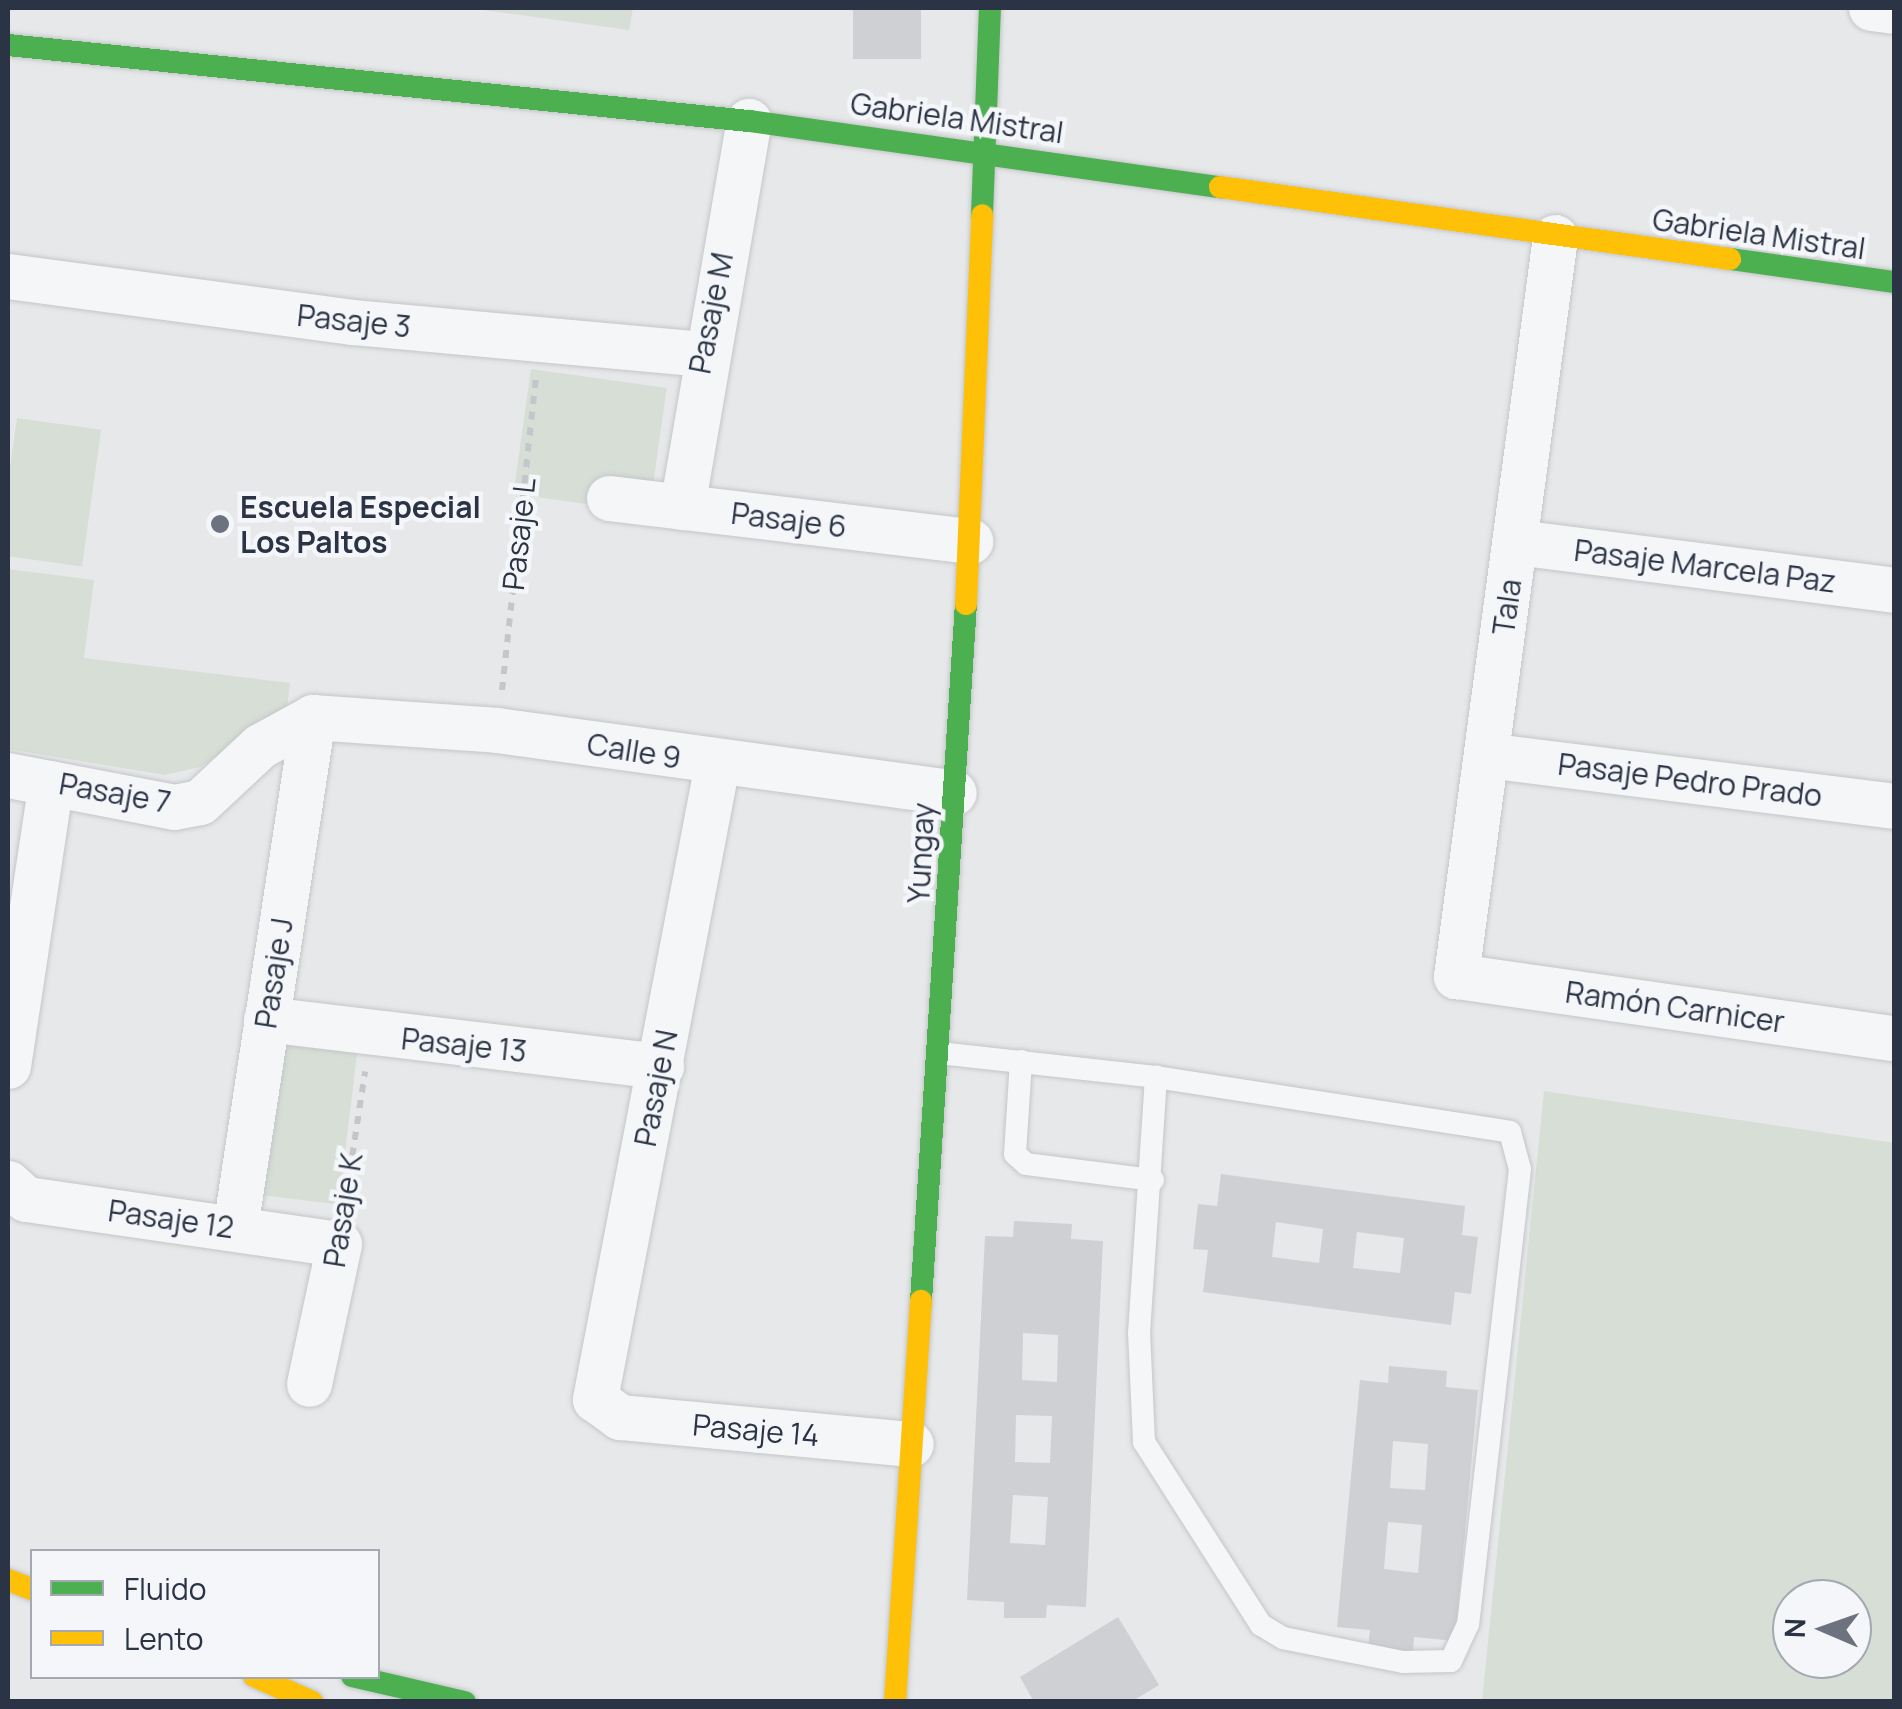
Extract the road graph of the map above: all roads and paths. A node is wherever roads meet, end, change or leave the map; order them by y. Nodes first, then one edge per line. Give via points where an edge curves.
1 (990, 8) edge
2 (1871, 8) edge
3 (1894, 11) edge
4 (8, 45) edge
5 (749, 121) junction
6 (991, 151) junction
7 (1555, 237) junction
8 (8, 276) edge
9 (1894, 282) edge
10 (540, 338) junction
11 (702, 354) junction
12 (609, 498) dead end
13 (682, 507) junction
14 (970, 541) junction
15 (1516, 542) junction
16 (1894, 590) edge
17 (313, 717) junction
18 (497, 730) junction
19 (1486, 755) junction
20 (718, 764) junction
21 (8, 775) edge
22 (51, 783) junction
23 (954, 792) junction
24 (1894, 806) edge
25 (1456, 976) joint
26 (266, 1019) junction
27 (370, 1035) junction
28 (1894, 1038) edge
29 (939, 1053) junction
30 (1021, 1061) junction
31 (8, 1066) edge
32 (662, 1066) junction
33 (1156, 1077) junction
34 (1153, 1180) junction
35 (8, 1183) edge
36 (235, 1228) junction
37 (339, 1244) junction
38 (309, 1384) dead end
39 (604, 1408) joint
40 (911, 1444) junction
41 (261, 1679) edge
42 (365, 1679) edge
43 (312, 1702) edge
44 (465, 1702) edge
45 (894, 1702) edge

1 - 6 street, Yungay
2 - 3 street
4 - 5 street, Gabriela Mistral
5 - 6 street, Gabriela Mistral
5 - 11 street, Pasaje M
6 - 7 street, Gabriela Mistral
6 - 14 street, Yungay
7 - 9 street, Gabriela Mistral
7 - 15 street, Tala
8 - 10 street, Pasaje 3
10 - 11 street, Pasaje 3
10 - 18 path, Pasaje L
11 - 13 street, Pasaje M
12 - 13 street, Pasaje 6
13 - 14 street, Pasaje 6
14 - 23 street, Yungay
15 - 16 street, Pasaje Marcela Paz
15 - 19 street, Tala
17 - 18 street, Calle 9
17 - 22 street, Pasaje 7 via 260,746 200,802 174,808
17 - 26 street, Pasaje J
18 - 20 street, Calle 9
19 - 24 street, Pasaje Pedro Prado
19 - 25 street, Tala
20 - 23 street, Calle 9
20 - 32 street, Pasaje N
21 - 22 street, Pasaje 7
22 - 31 street
23 - 29 street, Yungay
25 - 28 street, Ramón Carnicer
26 - 27 street, Pasaje 13
26 - 36 street, Pasaje J
27 - 32 street, Pasaje 13
27 - 37 path, Pasaje K
29 - 30 lane
29 - 40 street, Yungay
30 - 33 lane
30 - 34 lane via 1016,1154 1026,1164
32 - 39 street, Pasaje N via 594,1391
33 - 34 lane
33 - 34 lane via 1487,1126 1520,1146 1468,1624 1451,1661 1404,1662 1283,1638 1261,1625 1144,1442 1138,1332
35 - 36 street, Pasaje 12 via 26,1199
36 - 37 street, Pasaje 12
37 - 38 street, Pasaje K
39 - 40 street, Pasaje 14
40 - 45 street, Yungay
41 - 43 street
42 - 44 street

